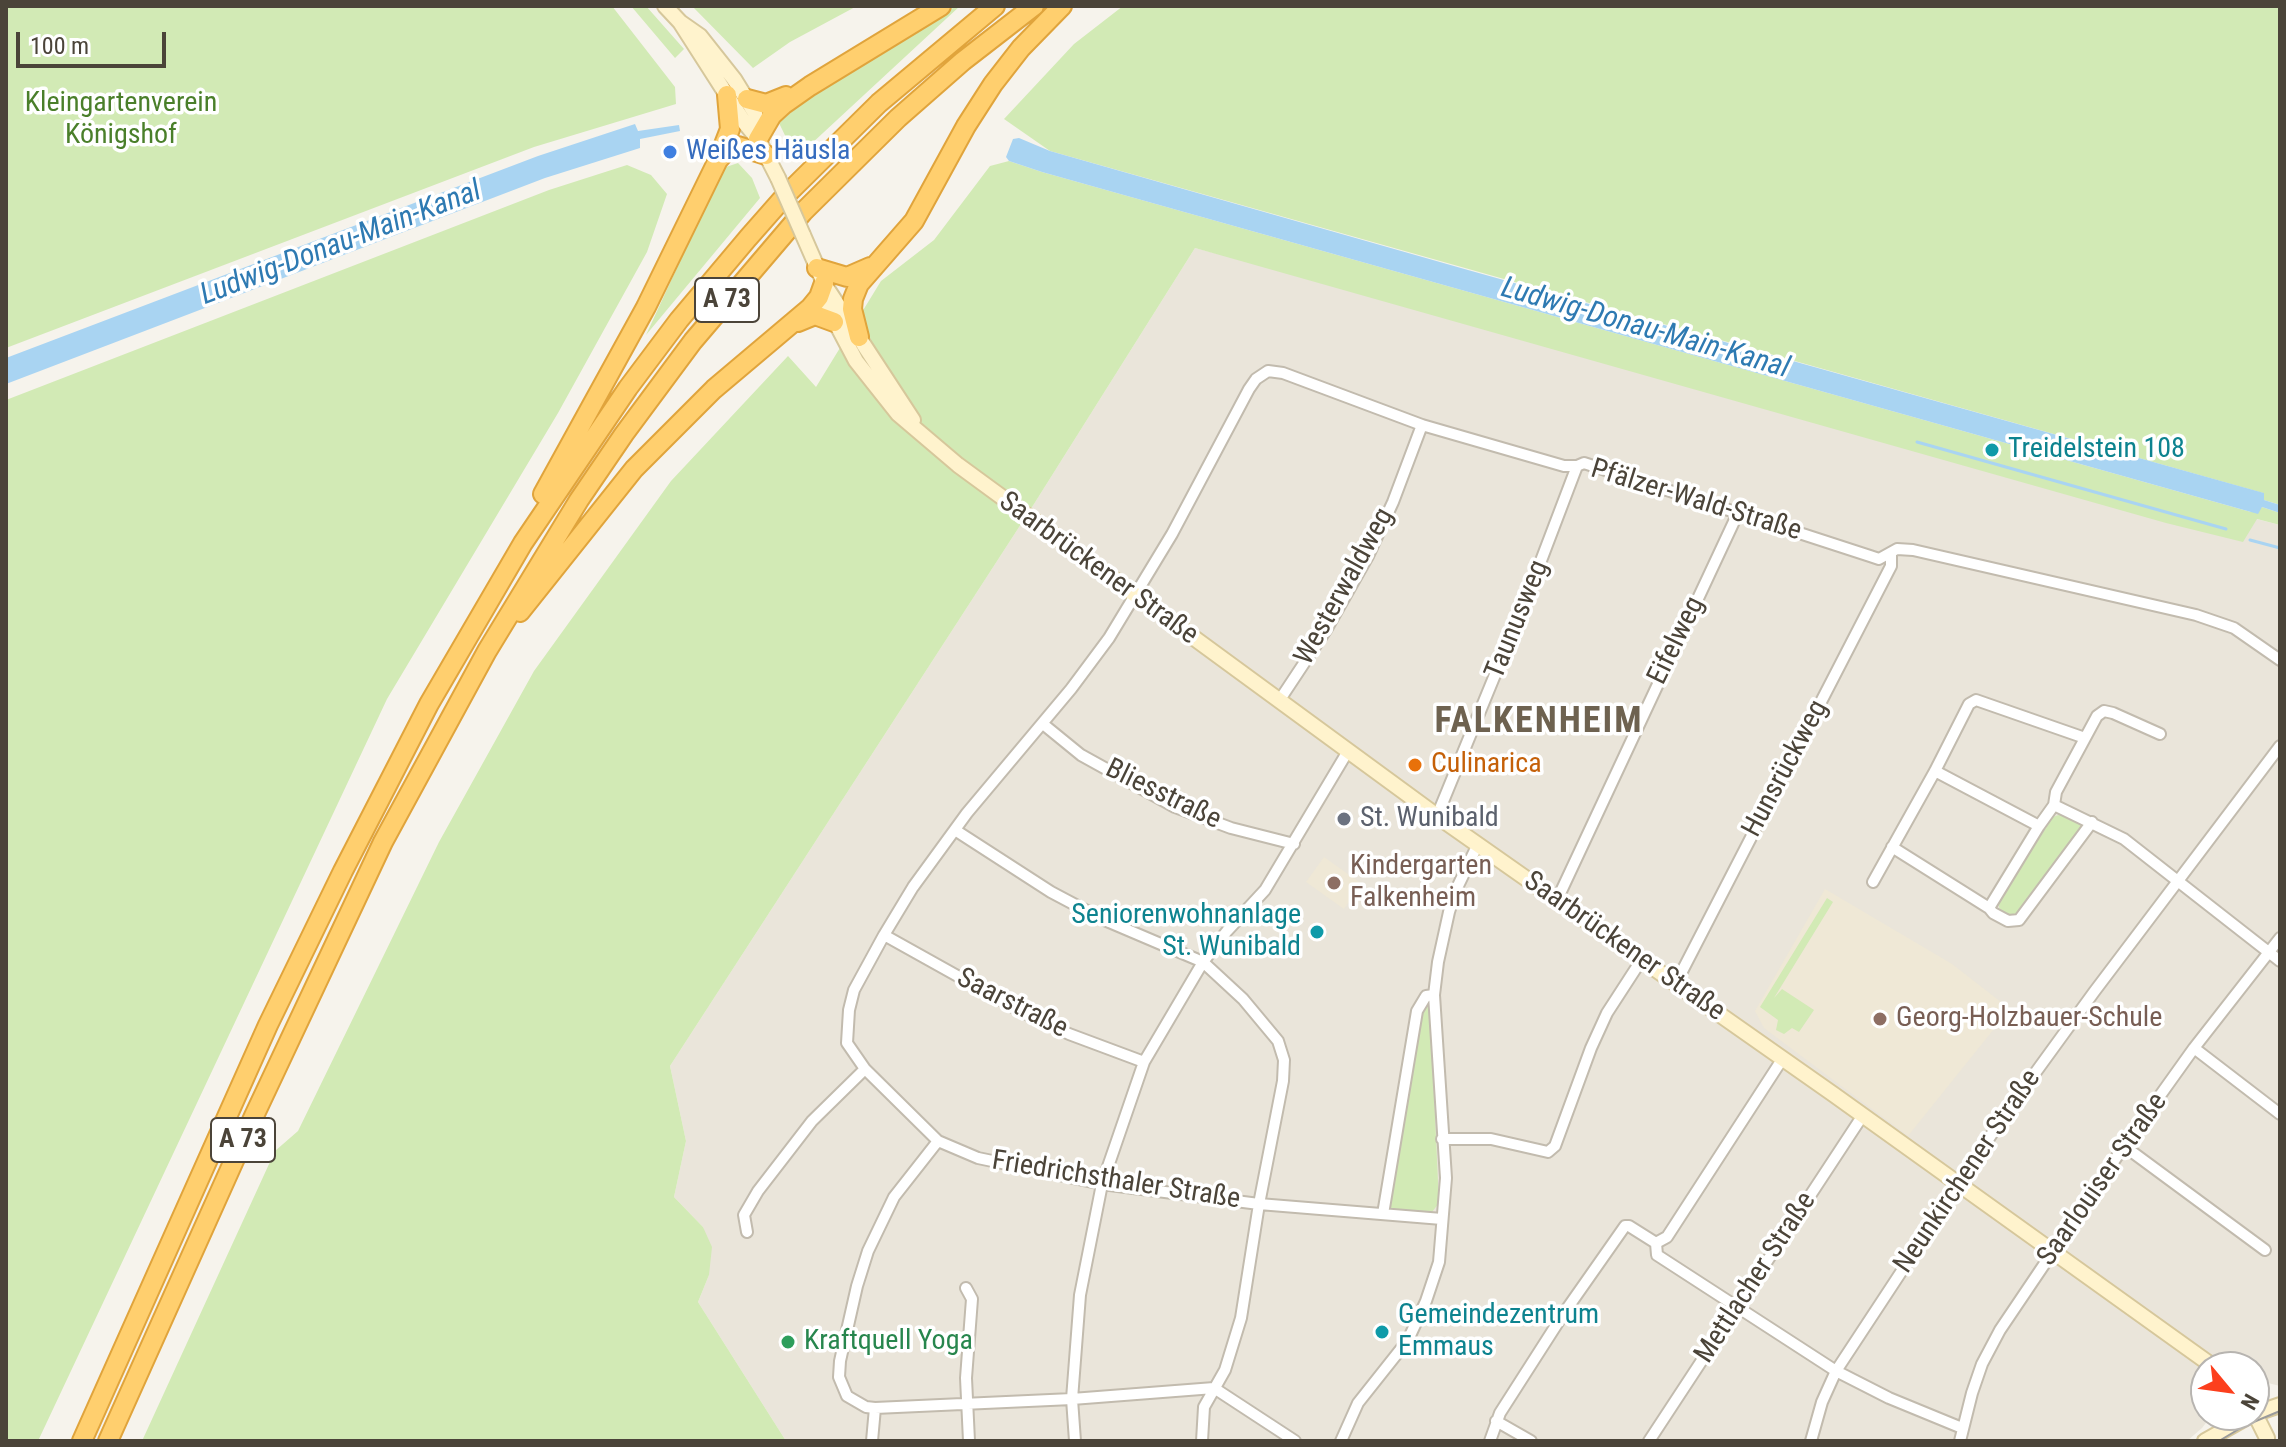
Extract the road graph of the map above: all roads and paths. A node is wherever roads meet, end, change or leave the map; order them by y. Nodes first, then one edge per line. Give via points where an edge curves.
1 (665, 6) edge
2 (941, 6) edge
3 (995, 6) edge
4 (1034, 6) edge
5 (1062, 6) edge
6 (810, 86) junction
7 (728, 87) junction
8 (747, 99) junction
9 (762, 147) junction
10 (718, 160) junction
11 (876, 263) junction
12 (820, 276) junction
13 (834, 322) junction
14 (788, 327) junction
15 (859, 337) junction
16 (1422, 425) junction
17 (923, 435) junction
18 (1577, 466) junction
19 (1738, 513) junction
20 (523, 543) junction
21 (1891, 553) junction
22 (1135, 596) junction
23 (487, 651) junction
24 (2280, 660) edge
25 (1279, 701) junction
26 (1043, 724) junction
27 (2160, 734) dead end
28 (2085, 738) junction
29 (2280, 746) edge
30 (1348, 751) junction
31 (1935, 771) junction
32 (2054, 805) junction
33 (1437, 816) junction
34 (2092, 822) junction
35 (2039, 826) junction
36 (955, 830) junction
37 (1294, 844) junction
38 (1478, 844) junction
39 (1892, 847) junction
40 (2178, 881) junction
41 (1873, 882) dead end
42 (1557, 900) junction
43 (1989, 908) junction
44 (884, 935) junction
45 (2280, 938) edge
46 (2269, 953) junction
47 (1642, 959) junction
48 (2280, 961) edge
49 (1203, 962) junction
50 (1676, 983) junction
51 (1434, 995) junction
52 (2194, 1048) junction
53 (1783, 1058) junction
54 (1144, 1062) junction
55 (865, 1069) junction
56 (2280, 1114) edge
57 (1863, 1115) junction
58 (1442, 1139) junction
59 (938, 1141) junction
60 (2124, 1146) junction
61 (1959, 1183) junction
62 (1102, 1184) junction
63 (1259, 1204) junction
64 (1383, 1214) junction
65 (1442, 1219) junction
66 (747, 1232) dead end
67 (1656, 1243) junction
68 (2265, 1250) dead end
69 (2053, 1251) junction
70 (966, 1288) dead end
71 (1735, 1307) junction
72 (2192, 1351) edge
73 (1836, 1371) junction
74 (1214, 1388) junction
75 (1072, 1399) junction
76 (969, 1405) junction
77 (875, 1408) junction
78 (1496, 1421) junction
79 (1962, 1428) junction
80 (2223, 1431) edge
81 (82, 1441) edge
82 (108, 1441) edge
83 (872, 1441) edge
84 (969, 1441) edge
85 (1075, 1441) edge
86 (1202, 1441) edge
87 (1295, 1441) edge
88 (1341, 1441) edge
89 (1490, 1441) edge
90 (1531, 1441) edge
91 (1649, 1441) edge
92 (1811, 1441) edge
93 (1960, 1441) edge
94 (2205, 1441) edge

1 - 7 main road via 700,36
2 - 6 highway
3 - 20 highway, A 73 via 879,103 748,238 636,377
4 - 23 highway, A 73 via 881,134 741,282 617,445
5 - 11 highway via 1000,75 914,221
6 - 8 highway via 766,104
6 - 9 highway via 775,111
7 - 8 main road
7 - 9 main road
7 - 10 highway, A 73 via 730,129
8 - 9 main road
9 - 10 highway via 738,146
9 - 12 main road, bridge
10 - 20 highway, A 73 via 646,307 547,485
11 - 12 highway via 847,277
11 - 15 highway via 853,299
12 - 13 main road, Saarbrückener Straße
12 - 14 highway via 815,303
12 - 15 main road, Saarbrückener Straße
13 - 14 highway via 815,315
13 - 17 main road, Saarbrückener Straße via 877,388
14 - 23 highway via 714,389 634,469
15 - 17 main road, Saarbrückener Straße
16 - 18 street, Pfälzer-Wald-Straße
16 - 22 street, Pfälzer-Wald-Straße via 1268,371 1249,389
16 - 25 street, Westerwaldweg via 1368,556
17 - 22 main road, Saarbrückener Straße
18 - 19 street, Pfälzer-Wald-Straße via 1584,463
18 - 33 street, Taunusweg
19 - 21 street, Pfälzer-Wald-Straße via 1879,559
19 - 42 street, Eifelweg
20 - 81 highway, A 73 via 429,704 349,859 268,1025
21 - 24 street, Pfälzer-Wald-Straße via 1913,550 2196,615 2234,628
21 - 50 street, Hunsrückweg via 1891,566
22 - 25 main road, Saarbrückener Straße
22 - 26 street, Friedrichsthaler Straße
23 - 82 highway, A 73 via 342,926
25 - 30 main road, Saarbrückener Straße
26 - 36 street, Friedrichsthaler Straße
26 - 37 street, Bliesstraße via 1081,755 1175,807
27 - 28 street via 2104,711
28 - 31 street via 1976,700 1969,704
28 - 32 street
29 - 40 street, Neunkirchener Straße
30 - 33 main road, Saarbrückener Straße
30 - 37 street
31 - 35 street
31 - 39 street
32 - 34 street
32 - 35 street
33 - 38 main road, Saarbrückener Straße
34 - 40 street via 2124,839
34 - 43 street via 2019,920 2008,921
35 - 43 street
36 - 44 street, Friedrichsthaler Straße
36 - 49 street via 1077,906
37 - 49 street via 1265,890
38 - 42 main road, Saarbrückener Straße
38 - 51 street via 1449,912
39 - 41 street
39 - 43 street
40 - 46 street
40 - 61 street, Neunkirchener Straße
42 - 47 main road, Saarbrückener Straße
44 - 54 street, Saarstraße via 1022,1012
44 - 55 street, Friedrichsthaler Straße via 859,979 849,1010 847,1043
45 - 46 street, Saarlouiser Straße
46 - 48 street
46 - 52 street, Saarlouiser Straße
47 - 50 main road, Saarbrückener Straße
47 - 58 street via 1607,1013 1555,1146 1548,1152 1491,1139
49 - 54 street
49 - 63 street via 1278,1041 1284,1060
50 - 53 main road, Saarbrückener Straße
51 - 58 street
51 - 64 street via 1426,996 1417,1011
52 - 56 street
52 - 60 street, Saarlouiser Straße
53 - 57 main road, Saarbrückener Straße
53 - 67 street via 1667,1237
54 - 62 street
55 - 59 street, Friedrichsthaler Straße
55 - 66 street via 812,1121 768,1178 744,1215
57 - 61 main road, Saarbrückener Straße
57 - 71 street, Mettlacher Straße
58 - 65 street
59 - 62 street, Friedrichsthaler Straße via 978,1158
59 - 77 street via 894,1197 857,1286 839,1377 847,1396
60 - 68 street
60 - 69 street, Saarlouiser Straße
61 - 69 main road, Saarbrückener Straße
61 - 73 street, Neunkirchener Straße
62 - 63 street, Friedrichsthaler Straße
62 - 75 street via 1080,1295
63 - 64 street, Friedrichsthaler Straße
63 - 74 street via 1241,1318
64 - 65 street, Friedrichsthaler Straße
65 - 88 street via 1439,1262 1426,1301 1408,1340 1358,1403
67 - 71 street via 1657,1255
67 - 78 street via 1625,1226
69 - 72 main road, Saarbrückener Straße
69 - 79 street, Saarlouiser Straße via 1990,1349
70 - 76 street via 972,1299
71 - 73 street
71 - 91 street, Mettlacher Straße
73 - 79 street
73 - 92 street, Neunkirchener Straße
74 - 75 street
74 - 86 street via 1204,1407
74 - 87 street
75 - 76 street
75 - 85 street
76 - 77 street
76 - 84 street
77 - 83 street
78 - 89 street
78 - 90 street
79 - 93 street, Saarlouiser Straße
80 - 94 main road

